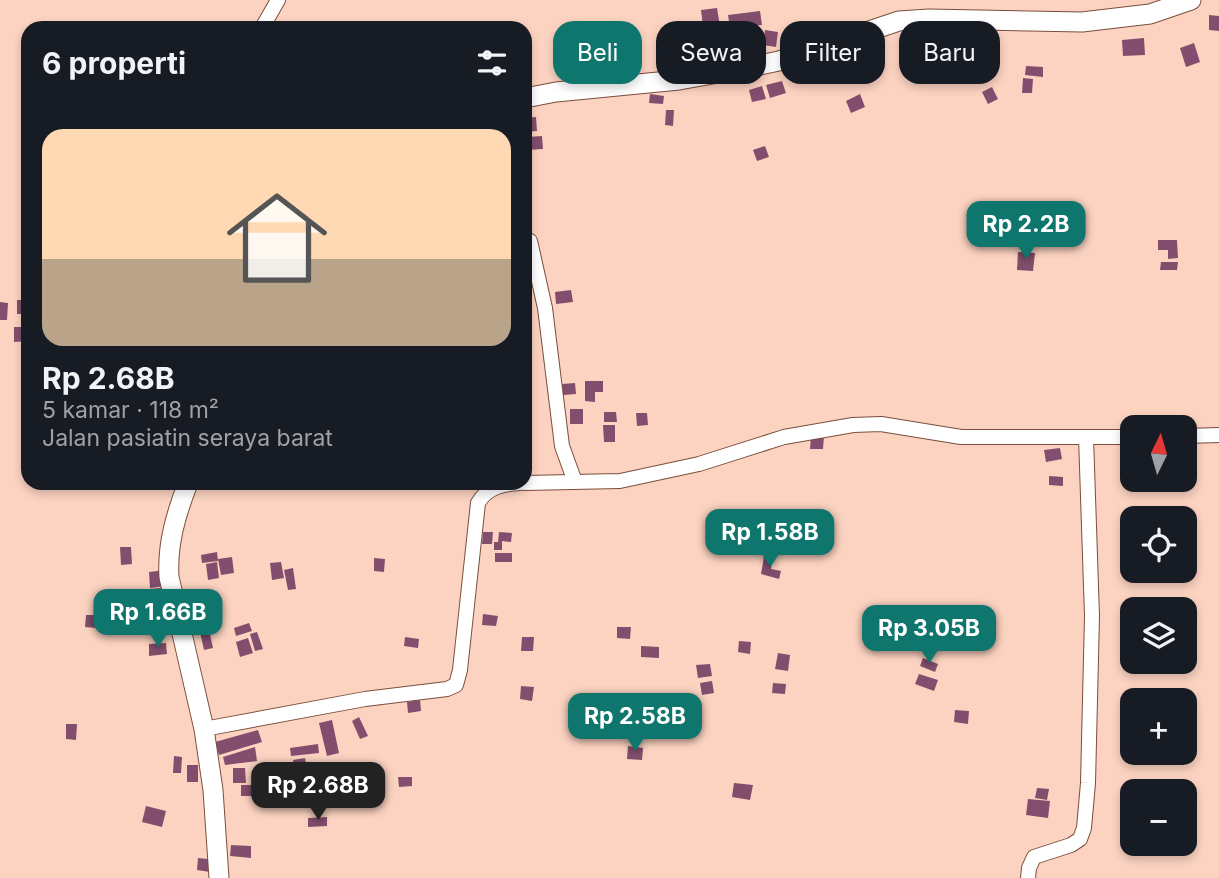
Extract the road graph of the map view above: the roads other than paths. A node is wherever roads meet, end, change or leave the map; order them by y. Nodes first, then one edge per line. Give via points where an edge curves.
1 (278, 0) edge
2 (1191, 0) edge
3 (266, 21) edge
4 (532, 97) edge
5 (532, 250) edge
6 (1219, 435) edge
7 (1120, 436) edge
8 (1197, 436) edge
9 (1086, 437) junction
10 (575, 482) junction
11 (532, 483) edge
12 (185, 490) edge
13 (489, 490) edge
14 (204, 729) junction
15 (219, 878) edge
16 (1028, 878) edge

1 - 3 street
2 - 4 street via 1150,14 1082,22 899,21 779,61 679,80
5 - 10 street via 545,308 562,446
6 - 8 street
7 - 9 street
9 - 10 street via 961,437 881,424 853,425 784,437 699,464 620,481
9 - 16 street via 1092,616 1084,828 1072,845 1034,857
10 - 11 street
12 - 14 street via 168,556 176,612
13 - 14 street via 478,503 456,685
14 - 15 street

